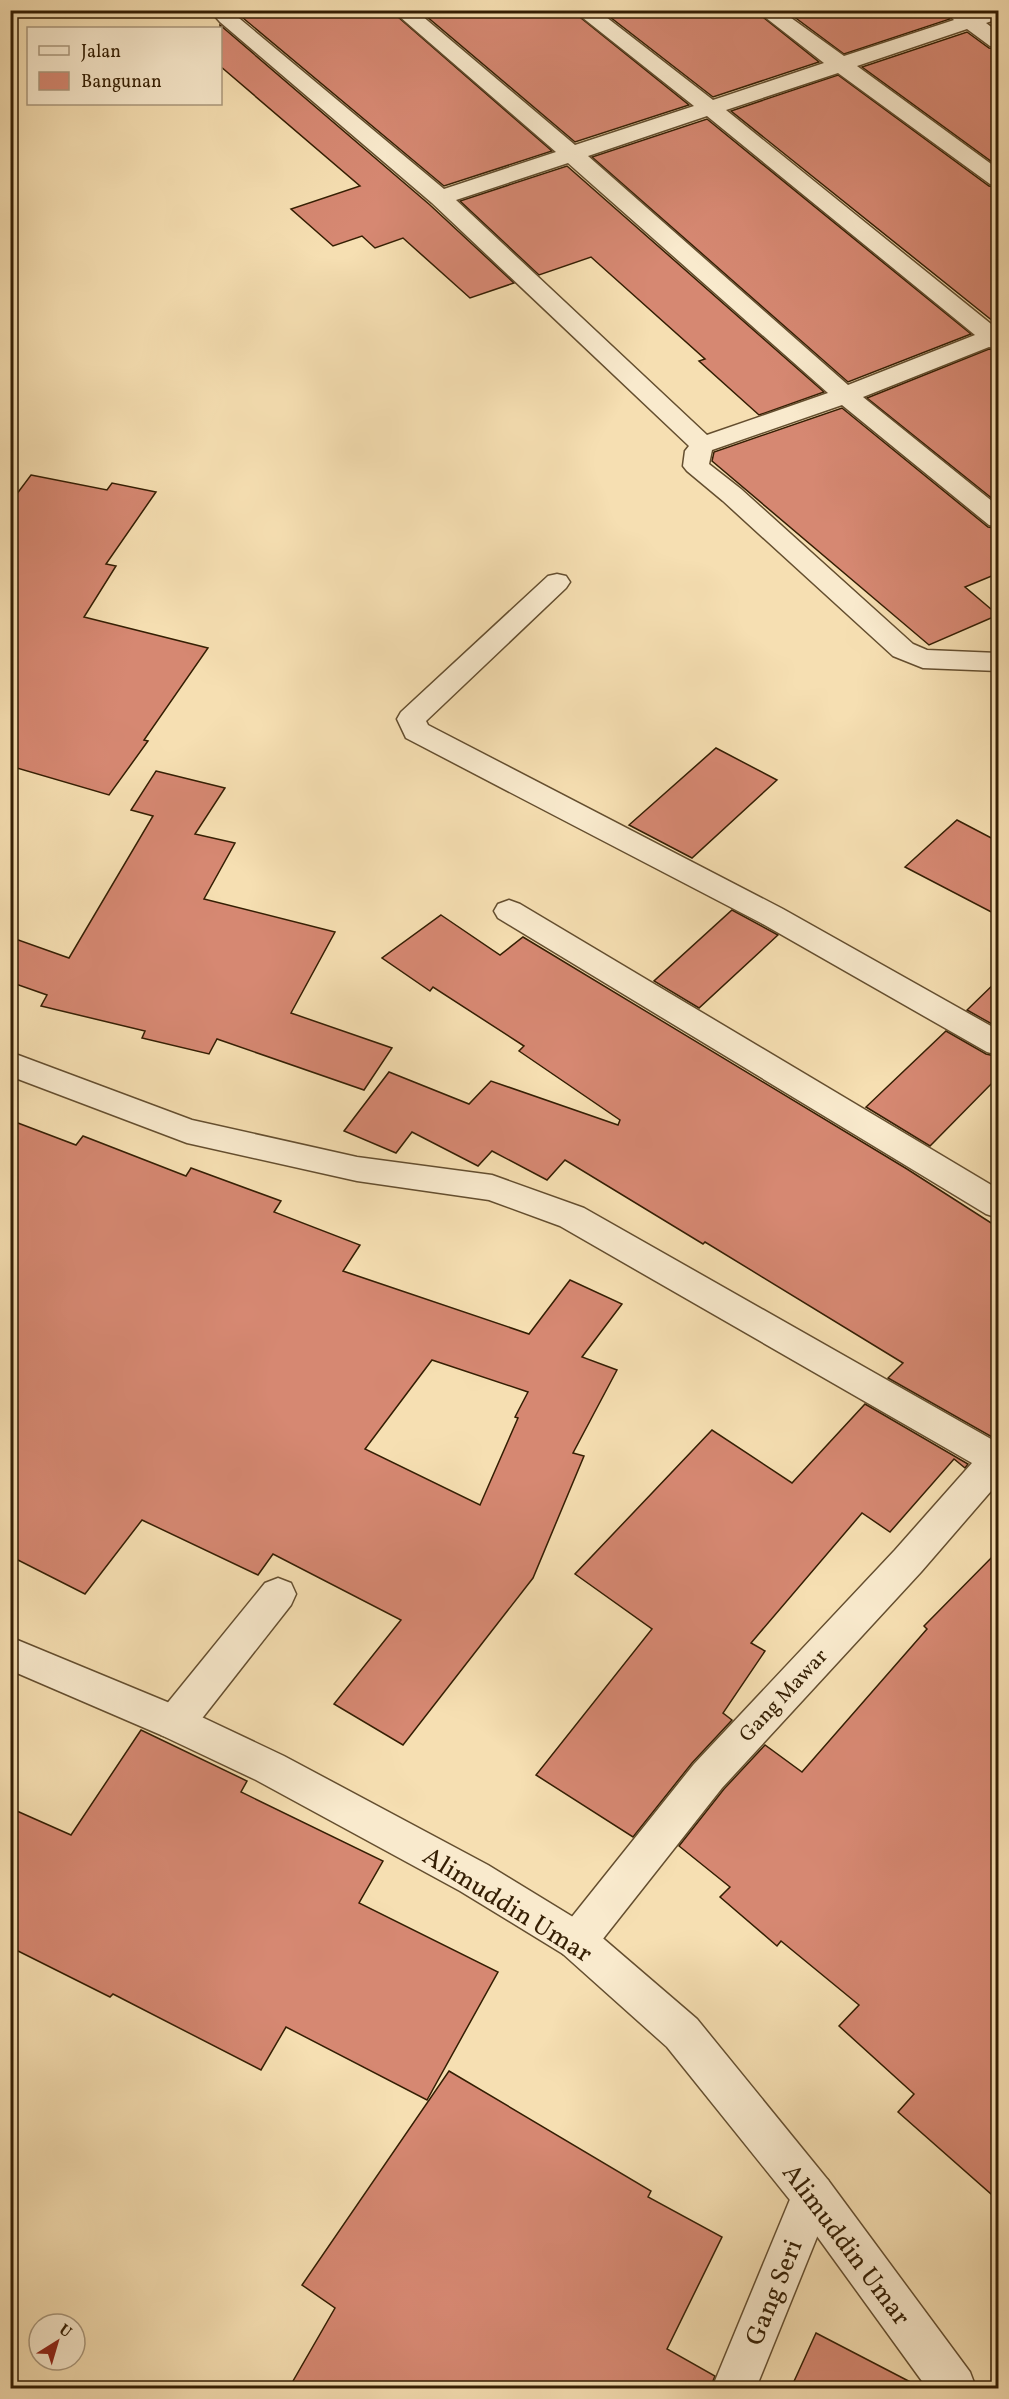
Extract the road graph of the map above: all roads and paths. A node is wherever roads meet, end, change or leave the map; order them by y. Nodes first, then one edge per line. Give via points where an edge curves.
1 (225, 10) edge
2 (402, 10) edge
3 (583, 10) edge
4 (766, 10) edge
5 (999, 12) edge
6 (962, 16) edge
7 (999, 42) edge
8 (841, 65) junction
9 (710, 108) junction
10 (573, 154) junction
11 (999, 179) edge
12 (440, 198) junction
13 (996, 338) edge
14 (845, 395) junction
15 (703, 445) junction
16 (999, 519) edge
17 (557, 582) dead end
18 (999, 662) edge
19 (509, 911) dead end
20 (999, 1044) edge
21 (10, 1063) edge
22 (999, 1205) edge
23 (998, 1460) edge
24 (278, 1594) dead end
25 (10, 1653) edge
26 (176, 1723) junction
27 (577, 1941) junction
28 (813, 2195) junction
29 (734, 2388) edge
30 (954, 2388) edge

1 - 12 street via 227,18
2 - 10 street
3 - 9 street
4 - 8 street
5 - 6 street
6 - 7 street
6 - 8 street
8 - 9 street
8 - 11 street
9 - 10 street
9 - 13 street
10 - 12 street
10 - 14 street
12 - 15 street
13 - 14 street
14 - 15 street
14 - 16 street
15 - 18 street via 696,466 903,651 923,659
17 - 20 street via 411,719 416,731 772,916
19 - 22 street
21 - 23 street via 187,1131 357,1169 492,1188 572,1217
23 - 27 street, Gang Mawar via 708,1776
24 - 26 street
25 - 26 street, Alimuddin Umar
26 - 27 street, Alimuddin Umar via 270,1768 474,1878
27 - 28 street, Alimuddin Umar via 682,2033
28 - 29 street, Gang Seri
28 - 30 street, Alimuddin Umar

